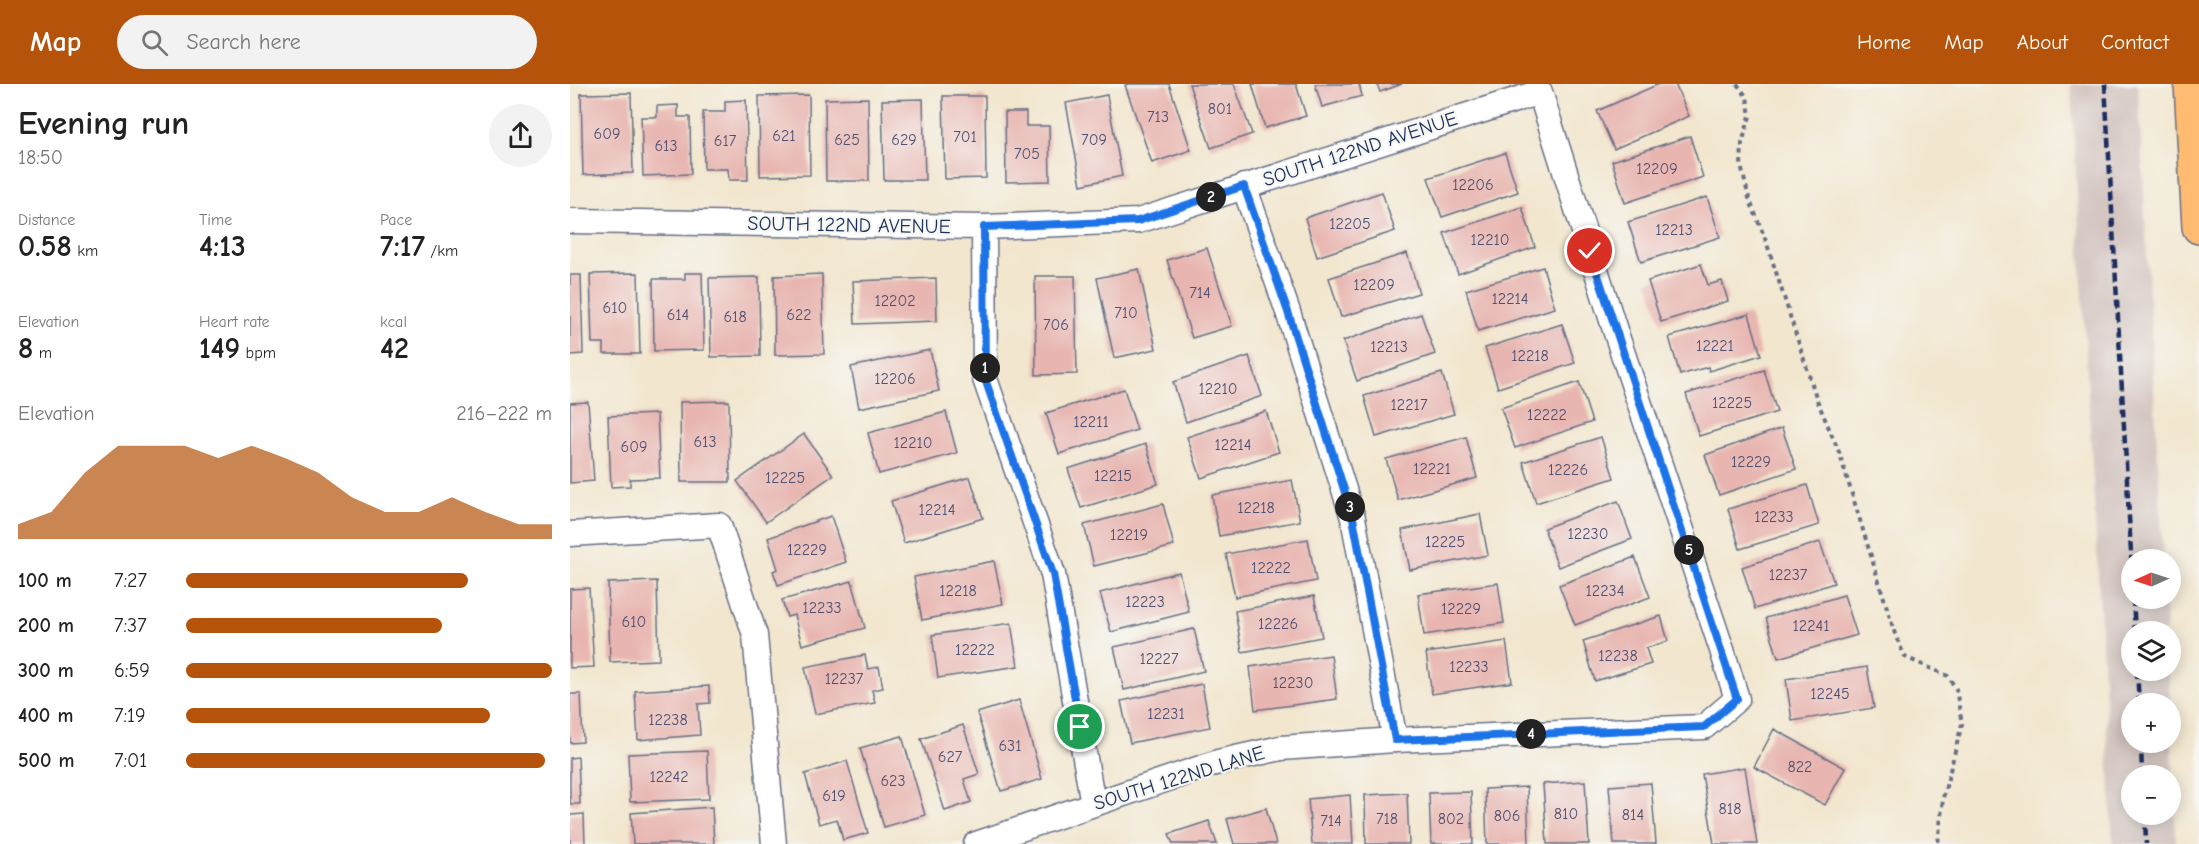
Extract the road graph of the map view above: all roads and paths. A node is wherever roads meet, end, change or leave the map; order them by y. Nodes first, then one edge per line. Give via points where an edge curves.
1 (1737, 84) edge
2 (2192, 84) edge
3 (1244, 186) junction
4 (570, 221) edge
5 (984, 227) junction
6 (2199, 227) edge
7 (570, 534) edge
8 (1737, 699) joint
9 (1395, 740) junction
10 (1093, 804) junction
11 (774, 844) edge
12 (976, 844) edge
13 (1938, 844) edge

1 - 13 path via 1747,97 1750,116 1742,143 1741,166 1749,198 1817,400 1839,452 1895,634 1905,657 1948,676 1956,689 1962,724 1943,798
2 - 6 main road
3 - 5 street, SOUTH 122ND AVENUE via 1138,221
3 - 8 street, SOUTH 122ND AVENUE via 1540,92
3 - 9 street via 1353,518
4 - 5 street, SOUTH 122ND AVENUE
5 - 10 street via 985,379 1053,574
7 - 11 street via 719,525 755,635
8 - 9 street, SOUTH 122ND LANE via 1704,727
9 - 10 street, SOUTH 122ND LANE via 1281,748 1218,762
10 - 12 street, SOUTH 122ND LANE

